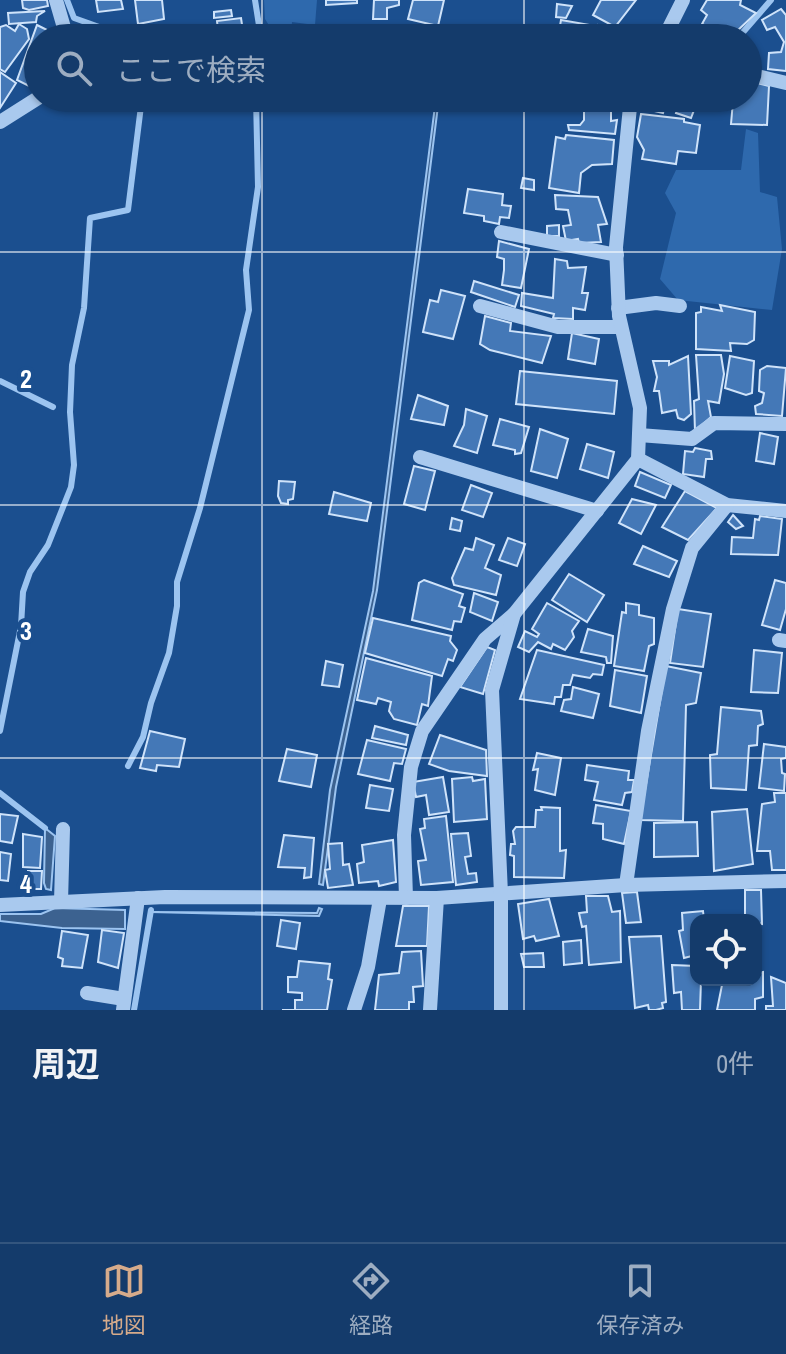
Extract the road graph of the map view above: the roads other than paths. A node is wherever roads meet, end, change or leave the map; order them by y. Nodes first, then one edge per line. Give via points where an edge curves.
1 (56, 0) edge
2 (683, 0) edge
3 (63, 24) edge
4 (671, 24) edge
5 (762, 77) edge
6 (786, 83) edge
7 (24, 107) edge
8 (630, 112) edge
9 (0, 122) edge
10 (501, 232) dead end
11 (617, 255) junction
12 (480, 306) dead end
13 (680, 306) dead end
14 (618, 308) junction
15 (621, 327) junction
16 (786, 424) edge
17 (639, 435) junction
18 (420, 457) dead end
19 (638, 459) junction
20 (727, 505) junction
21 (597, 511) junction
22 (786, 511) edge
23 (514, 614) junction
24 (63, 829) dead end
25 (786, 881) edge
26 (626, 885) junction
27 (501, 894) junction
28 (138, 898) junction
29 (406, 898) junction
30 (437, 898) junction
31 (380, 899) junction
32 (61, 902) junction
33 (0, 905) edge
34 (87, 993) dead end
35 (124, 1004) edge
36 (354, 1010) edge
37 (430, 1010) edge
38 (501, 1010) edge

1 - 3 street
2 - 4 street
5 - 6 street
7 - 9 street
8 - 11 street
10 - 11 street
11 - 14 street
12 - 15 street via 558,327
13 - 14 street
14 - 15 street
15 - 17 street via 640,408
16 - 17 street via 714,423 692,439
17 - 19 street
18 - 21 street
19 - 20 street
19 - 21 street
20 - 22 street
20 - 26 street via 692,548 673,609 648,731
21 - 23 street
23 - 27 street via 492,690
23 - 29 street via 485,639 422,731 411,767 404,835
24 - 32 street
25 - 26 street
26 - 27 street
27 - 30 street
27 - 38 street
28 - 31 street
28 - 32 street
28 - 35 street
29 - 30 street
29 - 31 street
30 - 37 street
31 - 36 street
32 - 33 street
34 - 35 street

